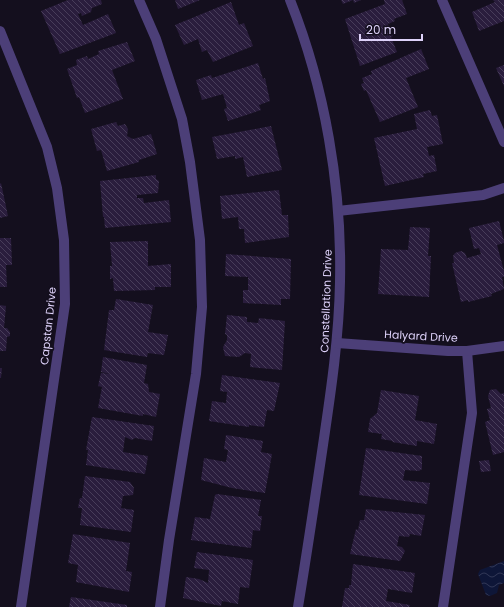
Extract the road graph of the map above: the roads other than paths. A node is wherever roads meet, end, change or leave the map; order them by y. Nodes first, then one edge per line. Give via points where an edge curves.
1 (139, 0) edge
2 (290, 0) edge
3 (442, 0) edge
4 (0, 31) edge
5 (504, 142) edge
6 (504, 188) edge
7 (338, 210) junction
8 (337, 343) junction
9 (504, 346) edge
10 (467, 351) junction
11 (20, 607) edge
12 (160, 607) edge
13 (298, 607) edge
14 (443, 607) edge

1 - 12 street via 156,39 182,119 198,224 202,307 196,374
2 - 7 street, Constellation Drive via 301,28 323,114
3 - 5 street
4 - 11 street, Capstan Drive via 47,147 57,188 64,240 64,304
6 - 7 street via 483,195
7 - 8 street, Constellation Drive via 340,282
8 - 10 street, Halyard Drive
8 - 13 street, Constellation Drive
9 - 10 street, Halyard Drive
10 - 14 street via 472,413

